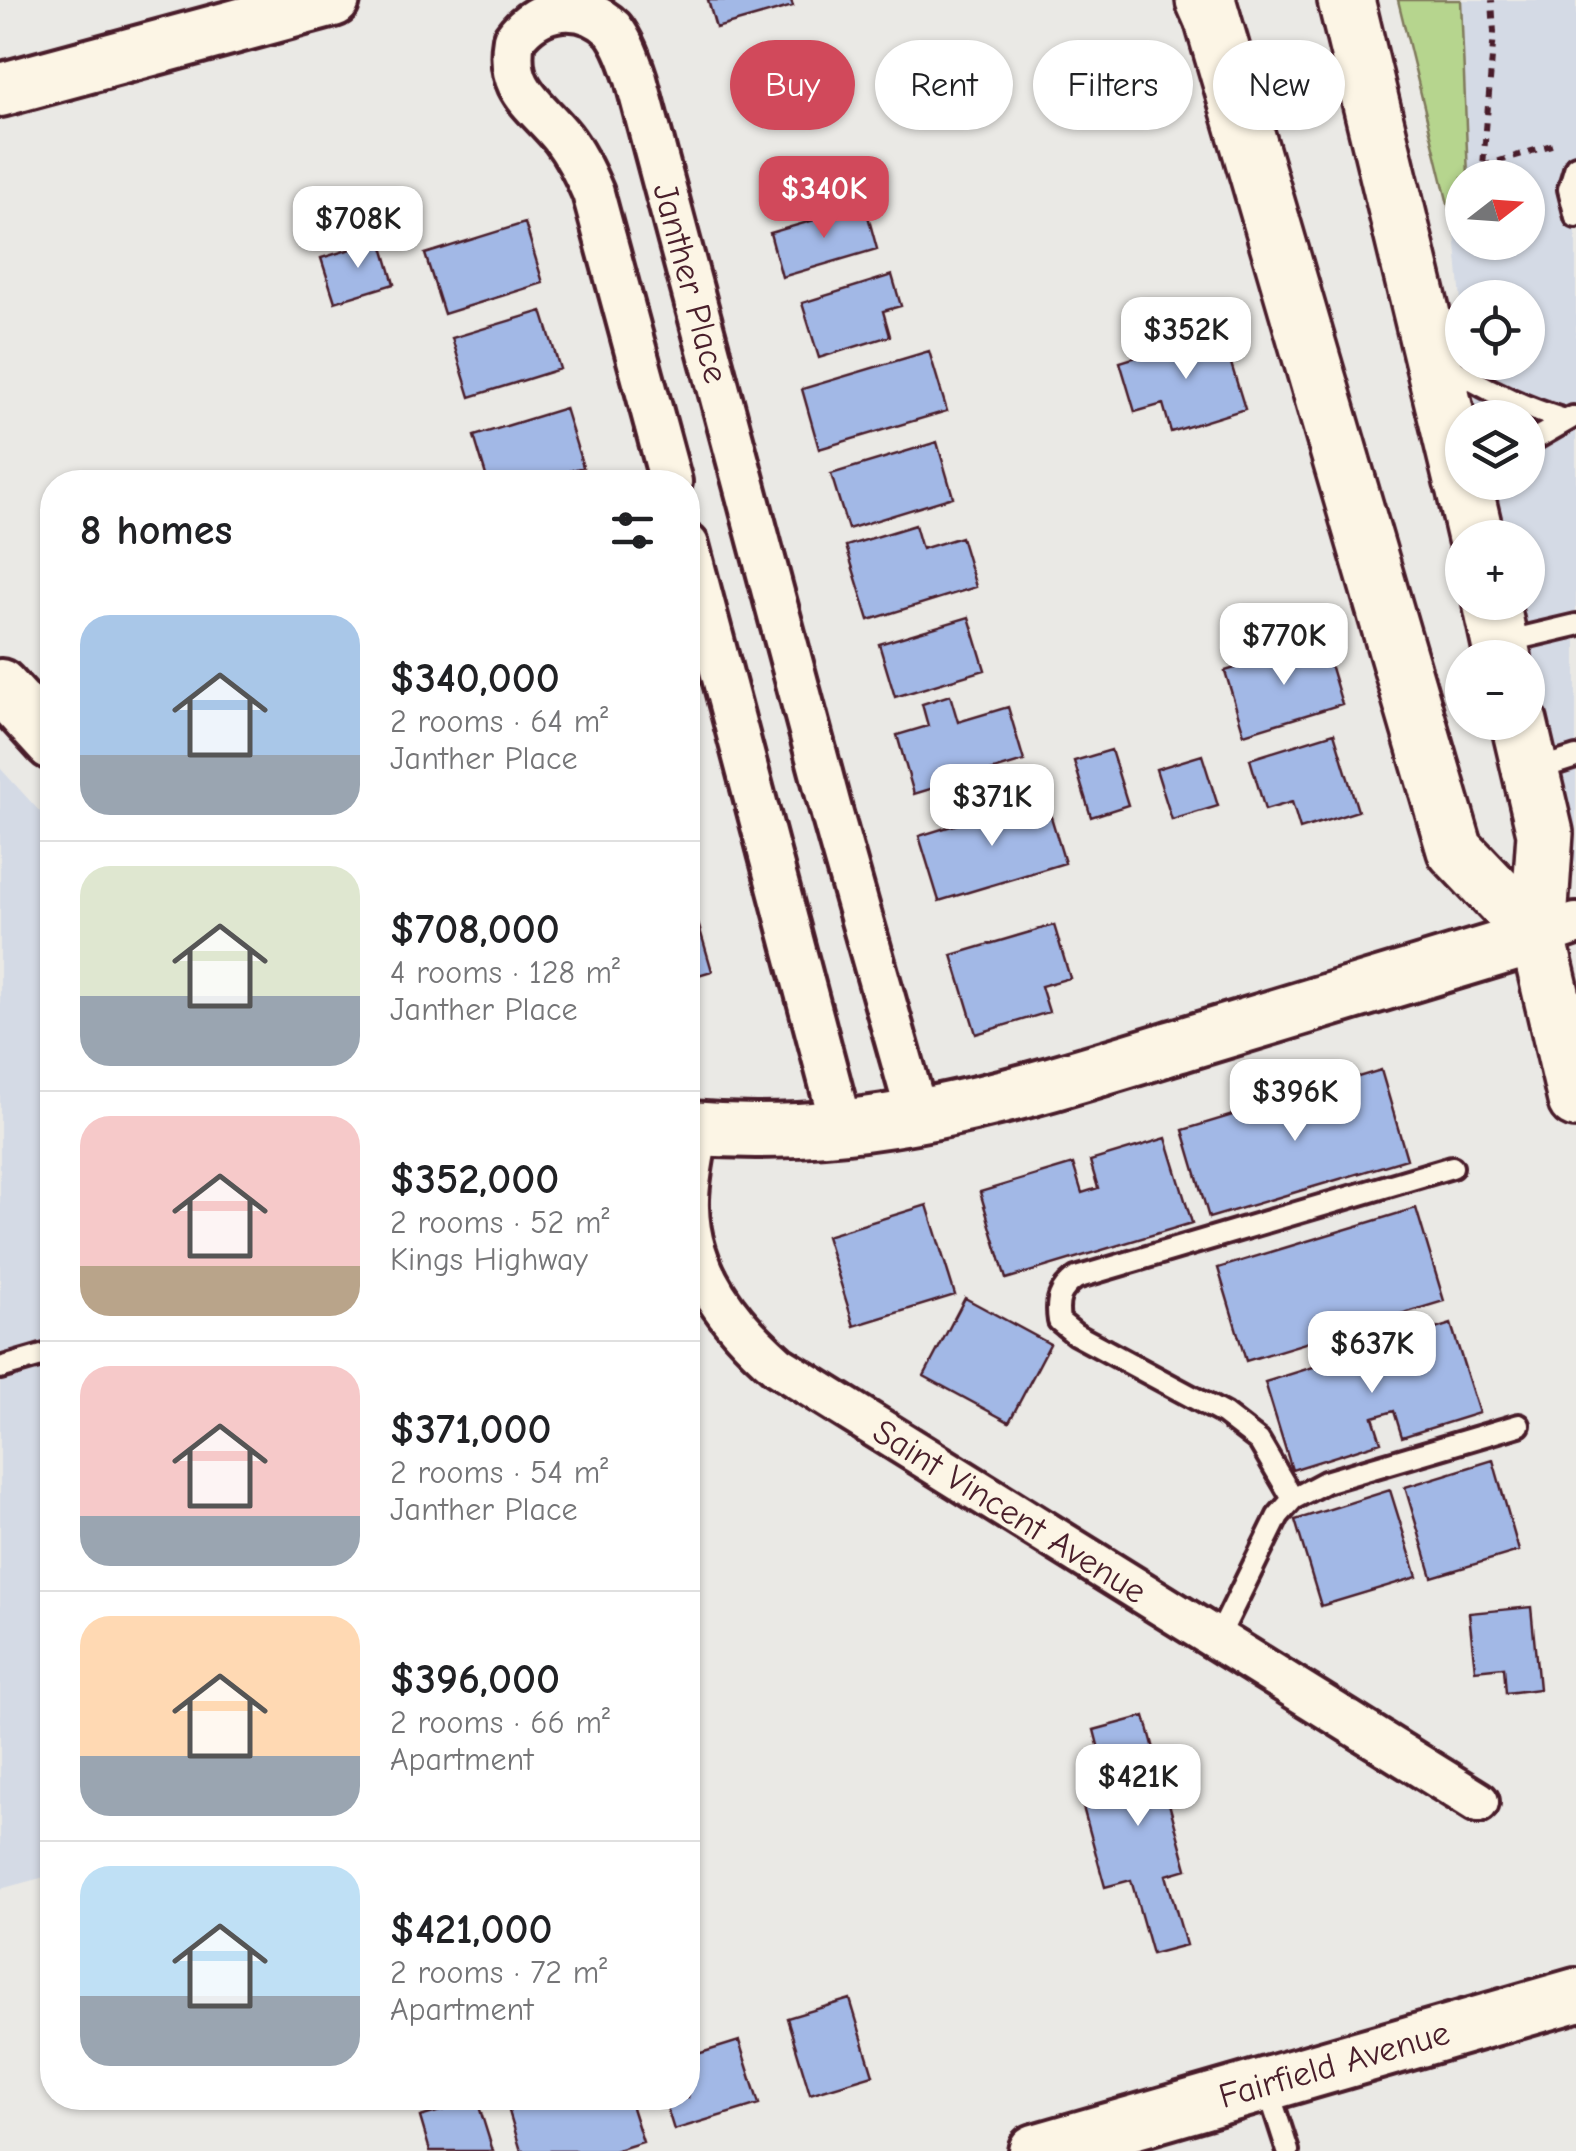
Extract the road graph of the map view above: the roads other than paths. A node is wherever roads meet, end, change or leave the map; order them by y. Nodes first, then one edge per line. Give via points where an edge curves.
1 (333, 0) edge
2 (1346, 0) edge
3 (1208, 6) edge
4 (0, 90) edge
5 (1576, 166) edge
6 (1576, 216) edge
7 (1431, 354) junction
8 (1445, 404) edge
9 (1570, 418) edge
10 (1545, 433) edge
11 (668, 470) edge
12 (700, 591) edge
13 (1576, 625) edge
14 (1498, 634) edge
15 (0, 686) edge
16 (40, 730) edge
17 (1542, 750) edge
18 (1557, 930) edge
19 (1576, 1100) edge
20 (918, 1118) junction
21 (700, 1128) edge
22 (842, 1129) junction
23 (1452, 1167) dead end
24 (700, 1260) edge
25 (40, 1356) edge
26 (0, 1368) edge
27 (1519, 1425) dead end
28 (1293, 1499) junction
29 (1217, 1640) junction
30 (1478, 1802) dead end
31 (1576, 1994) edge
32 (1266, 2084) junction
33 (1035, 2151) edge
34 (1288, 2151) edge

1 - 4 street
2 - 7 main road
3 - 18 main road via 1455,850
5 - 6 lane via 1570,189
7 - 8 main road
7 - 9 lane via 1524,408
9 - 10 lane
11 - 20 street, Janther Place via 593,193 573,152 516,80 514,39 552,8 601,17 620,40 636,78
12 - 22 street
13 - 14 lane
15 - 16 street
17 - 18 main road
18 - 19 main road
18 - 20 street via 1090,1073
20 - 22 street
21 - 22 street
23 - 28 lane via 1076,1278 1063,1288 1059,1321 1224,1414 1259,1441
24 - 29 street, Saint Vincent Avenue via 737,1328 778,1366
25 - 26 lane
27 - 28 lane via 1325,1482
28 - 29 lane via 1278,1516
29 - 30 street, Saint Vincent Avenue
31 - 32 street, Fairfield Avenue
32 - 33 street, Fairfield Avenue
32 - 34 lane

